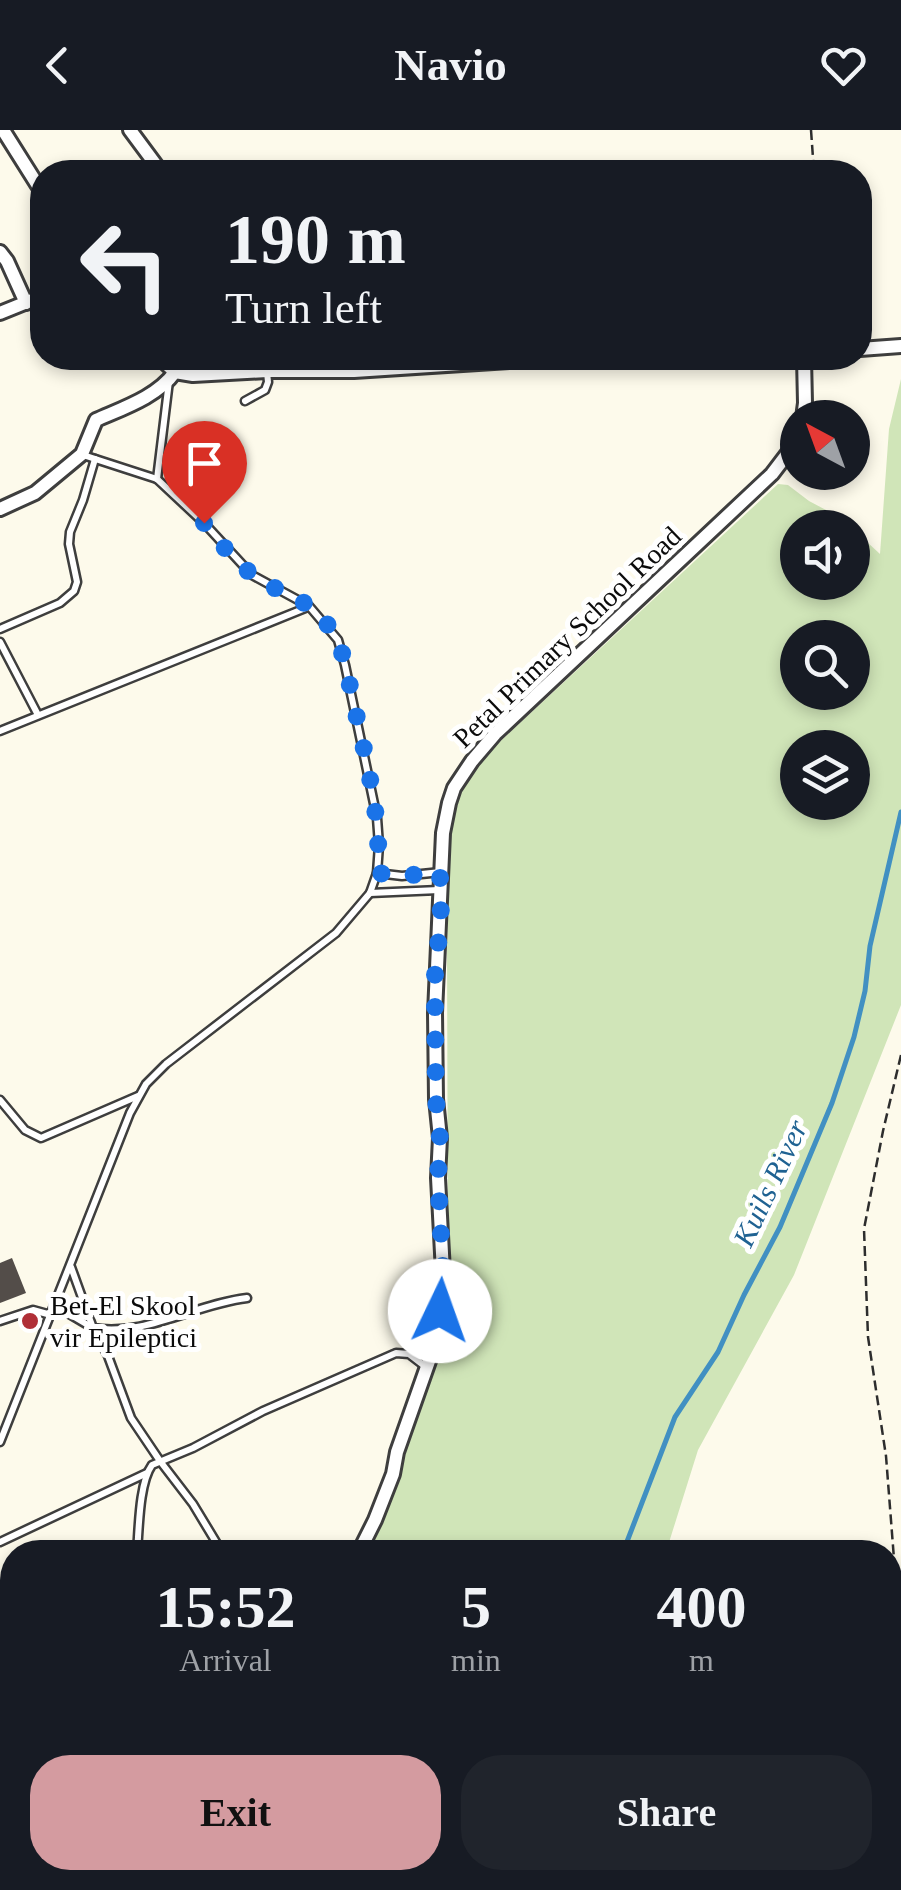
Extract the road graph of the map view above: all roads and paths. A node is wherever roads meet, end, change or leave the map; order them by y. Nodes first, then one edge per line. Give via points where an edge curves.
1 (3, 130) edge
2 (130, 130) edge
3 (811, 130) edge
4 (152, 160) edge
5 (813, 160) edge
6 (30, 173) edge
7 (0, 252) edge
8 (30, 301) edge
9 (26, 303) junction
10 (0, 313) edge
11 (897, 346) edge
12 (872, 348) edge
13 (168, 370) edge
14 (267, 370) junction
15 (383, 370) edge
16 (804, 370) edge
17 (172, 376) junction
18 (244, 400) dead end
19 (805, 400) edge
20 (89, 457) junction
21 (780, 464) edge
22 (156, 480) junction
23 (0, 508) edge
24 (309, 606) junction
25 (0, 629) edge
26 (0, 642) edge
27 (38, 715) junction
28 (0, 731) edge
29 (440, 872) junction
30 (378, 873) junction
31 (439, 890) junction
32 (370, 893) junction
33 (901, 1054) edge
34 (138, 1096) junction
35 (0, 1100) edge
36 (70, 1265) junction
37 (247, 1298) dead end
38 (54, 1304) junction
39 (50, 1314) junction
40 (0, 1321) edge
41 (93, 1328) junction
42 (428, 1368) junction
43 (0, 1442) edge
44 (160, 1462) junction
45 (147, 1473) junction
46 (4, 1540) edge
47 (139, 1540) edge
48 (215, 1540) edge
49 (365, 1540) edge
50 (893, 1540) edge

1 - 6 street
2 - 4 street
3 - 5 path
7 - 9 street
8 - 9 street
9 - 10 street
11 - 12 street
13 - 17 street
14 - 15 street
14 - 17 street
14 - 18 lane via 265,390
16 - 19 street
17 - 20 street via 144,398 96,420
17 - 22 lane
20 - 22 lane
20 - 23 street via 35,494
20 - 25 lane via 70,532 74,591
21 - 29 street, Petal Primary School Road via 472,761 448,802
22 - 24 lane via 252,575
24 - 27 lane
24 - 30 lane via 338,640 346,665 377,818
26 - 27 lane
27 - 28 lane
29 - 30 lane
29 - 31 street, Petal Primary School Road
30 - 32 lane
31 - 32 lane
31 - 42 street, Petal Primary School Road via 435,1065 443,1272
32 - 34 lane via 336,934 166,1064
33 - 50 path via 864,1228 868,1337
34 - 35 lane via 41,1138 25,1130
34 - 36 lane
36 - 38 lane
36 - 41 lane
37 - 41 lane via 131,1329
38 - 39 lane
38 - 41 lane
39 - 40 lane via 33,1310
39 - 43 lane
41 - 44 lane via 130,1418
42 - 44 lane via 396,1353
42 - 49 street, Petal Primary School Road
44 - 45 lane
44 - 48 lane
45 - 46 lane
45 - 47 lane

